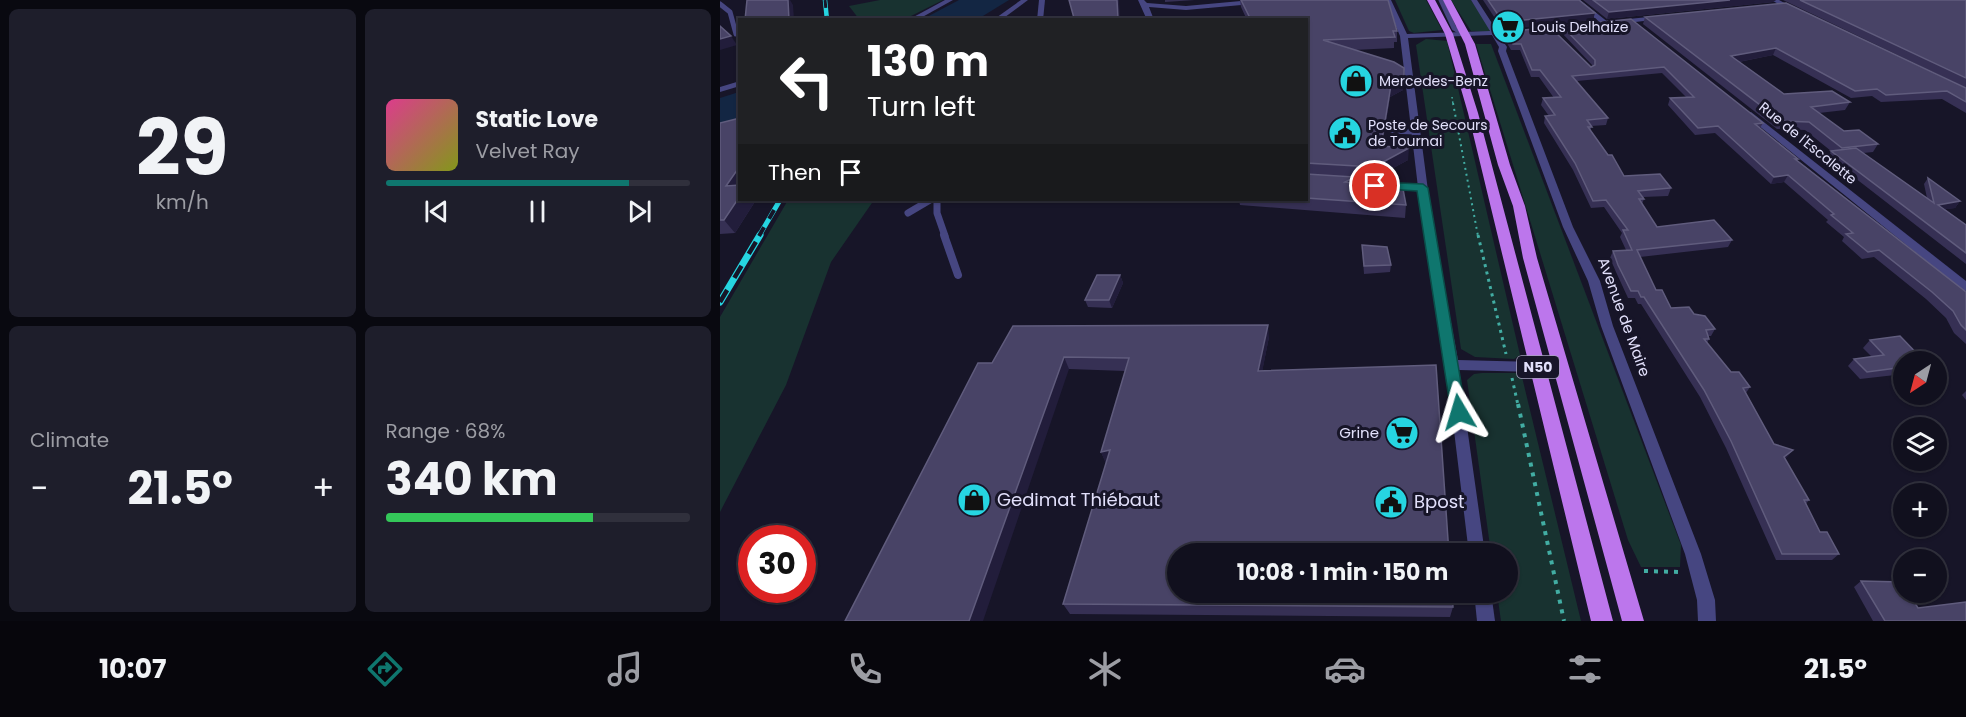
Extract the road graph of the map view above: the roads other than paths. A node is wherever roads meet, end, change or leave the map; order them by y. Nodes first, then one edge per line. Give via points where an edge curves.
1 (950, 0) edge
2 (1025, 0) edge
3 (1042, 0) edge
4 (1274, 0) edge
5 (1388, 0) edge
6 (1431, 0) edge
7 (1441, 0) edge
8 (1447, 0) edge
9 (1474, 0) edge
10 (1576, 0) edge
11 (1143, 3) edge
12 (1774, 3) edge
13 (720, 4) edge
14 (1186, 8) junction
15 (1806, 15) edge
16 (1668, 17) edge
17 (915, 18) edge
18 (999, 18) edge
19 (1040, 18) edge
20 (1150, 18) edge
21 (1178, 18) edge
22 (1632, 21) junction
23 (1605, 23) junction
24 (1594, 24) edge
25 (1583, 25) edge
26 (1550, 28) junction
27 (1642, 28) edge
28 (1521, 31) edge
29 (1512, 32) edge
30 (736, 34) dead end
31 (1496, 34) junction
32 (1458, 35) junction
33 (1404, 36) junction
34 (1558, 37) edge
35 (738, 84) edge
36 (720, 90) edge
37 (1744, 109) edge
38 (1391, 130) dead end
39 (1415, 131) junction
40 (1352, 184) edge
41 (1423, 188) junction
42 (928, 201) edge
43 (937, 201) edge
44 (908, 213) dead end
45 (958, 275) dead end
46 (1966, 287) edge
47 (1452, 365) junction
48 (1538, 367) junction
49 (1476, 543) edge
50 (1484, 603) edge
51 (1486, 621) edge
52 (1602, 621) edge
53 (1633, 621) edge
54 (1707, 621) edge

1 - 17 street
2 - 18 street
3 - 19 street
4 - 14 street
5 - 33 street
6 - 32 main road, N50
7 - 32 lane
8 - 32 main road, N50
9 - 31 street, Avenue de Maire
10 - 23 lane
11 - 14 street
11 - 20 street
12 - 15 street
13 - 30 lane via 730,12
14 - 21 street
16 - 22 street
22 - 23 street
22 - 27 street
23 - 24 street
25 - 26 street
26 - 28 street
26 - 34 lane
29 - 31 street
31 - 32 street
31 - 54 street, Avenue de Maire via 1568,227 1594,281 1698,573
32 - 33 street
32 - 48 main road, N50 via 1478,131
32 - 53 main road, N50 via 1519,206 1533,269
33 - 39 street
35 - 36 street
37 - 46 street, Rue de l'Escalette
38 - 39 lane
39 - 41 street
40 - 41 lane
41 - 47 street
42 - 44 lane
43 - 45 lane via 937,213
47 - 48 street
47 - 49 street
48 - 52 main road, N50
50 - 51 street

